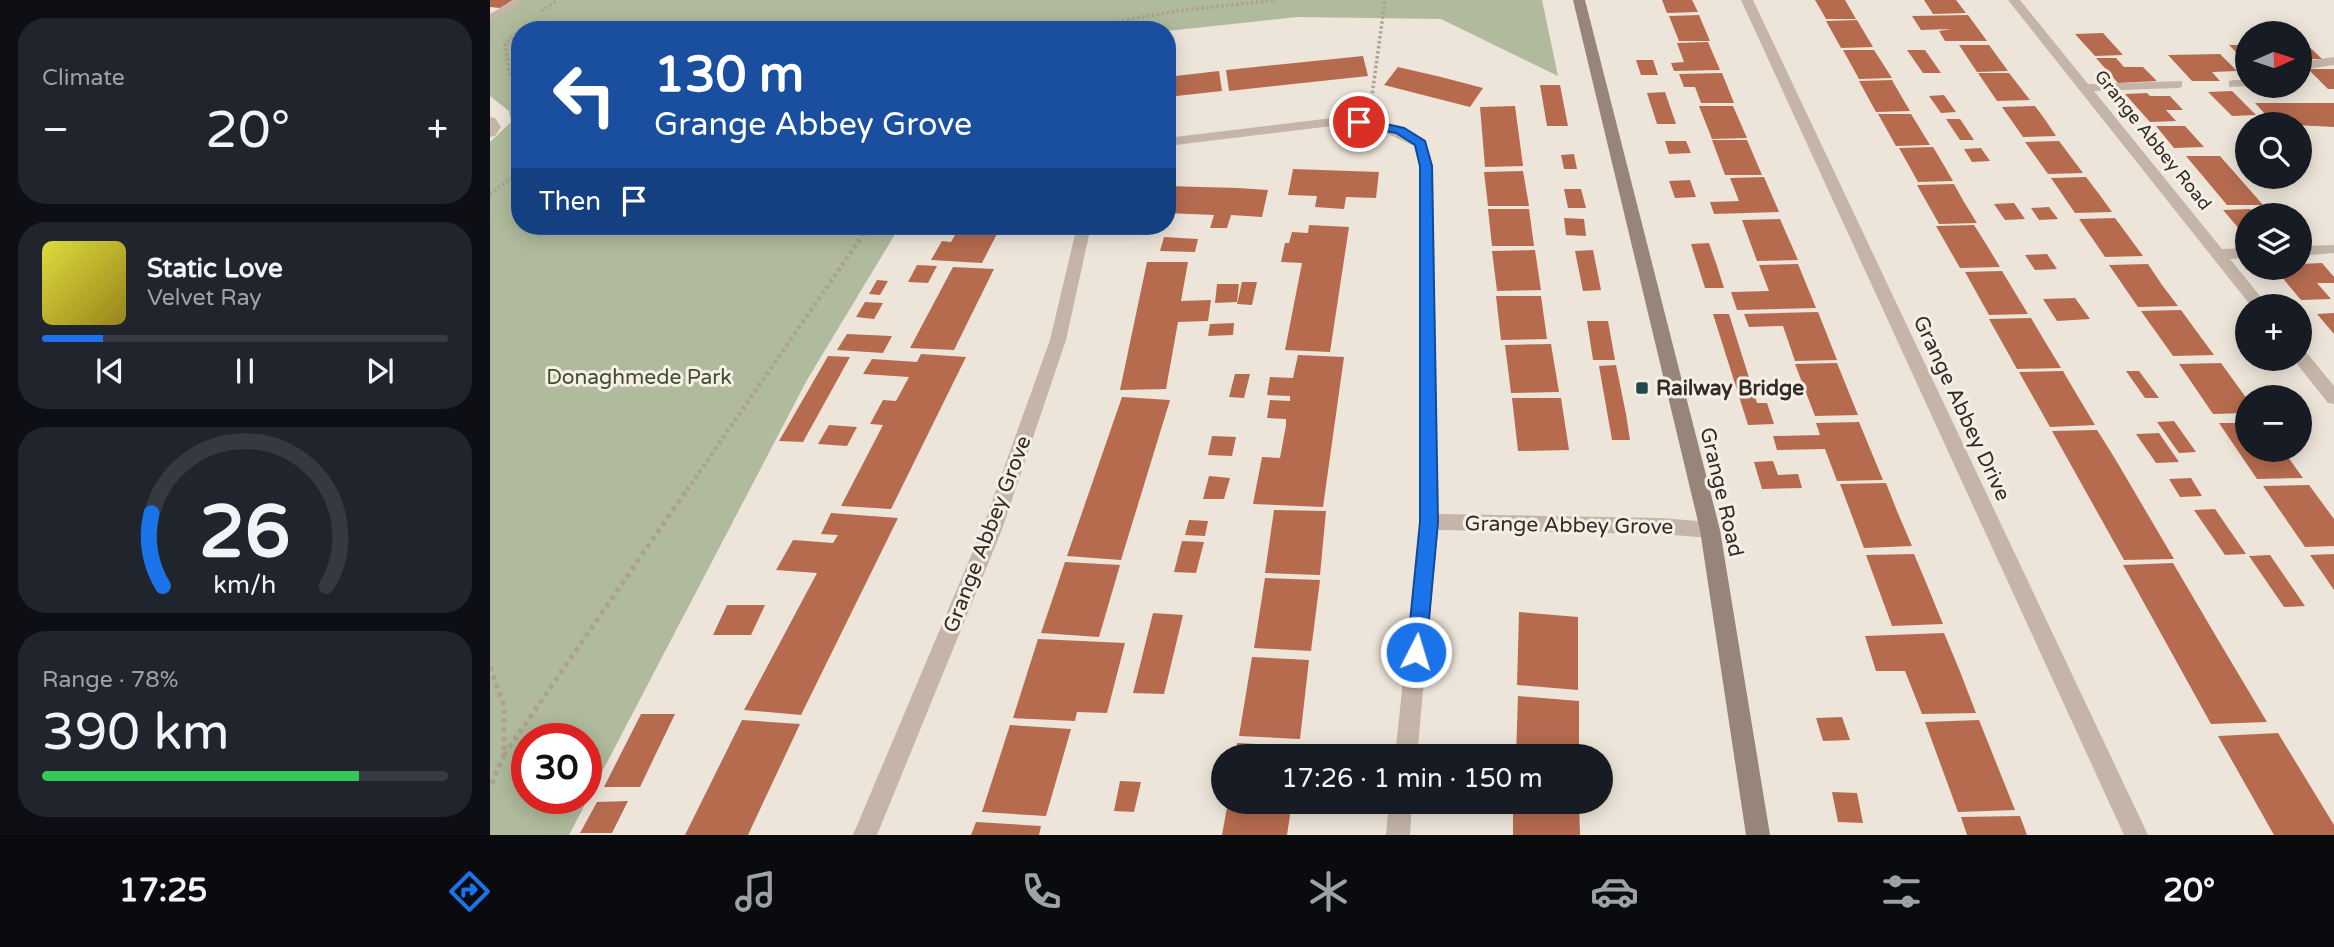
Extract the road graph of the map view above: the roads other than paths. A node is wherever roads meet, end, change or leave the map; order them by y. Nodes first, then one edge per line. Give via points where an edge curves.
1 (521, 0) edge
2 (1579, 0) edge
3 (1746, 0) edge
4 (2014, 0) edge
5 (490, 18) edge
6 (2334, 61) edge
7 (2312, 64) edge
8 (2178, 84) dead end
9 (2084, 88) junction
10 (490, 121) edge
11 (490, 133) edge
12 (1176, 141) edge
13 (1082, 235) edge
14 (2330, 249) dead end
15 (2312, 250) edge
16 (2235, 253) edge
17 (2218, 254) junction
18 (2250, 294) edge
19 (2312, 371) edge
20 (2334, 398) edge
21 (1429, 522) junction
22 (1710, 530) junction
23 (1407, 744) edge
24 (1400, 814) edge
25 (865, 835) edge
26 (1398, 835) edge
27 (1758, 835) edge
28 (2136, 835) edge

1 - 5 lane
2 - 22 main road, Grange Road
3 - 28 street, Grange Abbey Drive
4 - 9 street, Grange Abbey Road
6 - 7 street
8 - 9 street
9 - 17 street, Grange Abbey Road
10 - 11 street via 494,127
12 - 21 street via 1359,122 1400,131 1420,144 1426,166
13 - 25 street, Grange Abbey Grove via 1058,340 991,532
14 - 15 street
16 - 17 street
17 - 18 street, Grange Abbey Road
19 - 20 street
21 - 22 street, Grange Abbey Grove
21 - 23 street
22 - 27 main road, Grange Road
24 - 26 street

